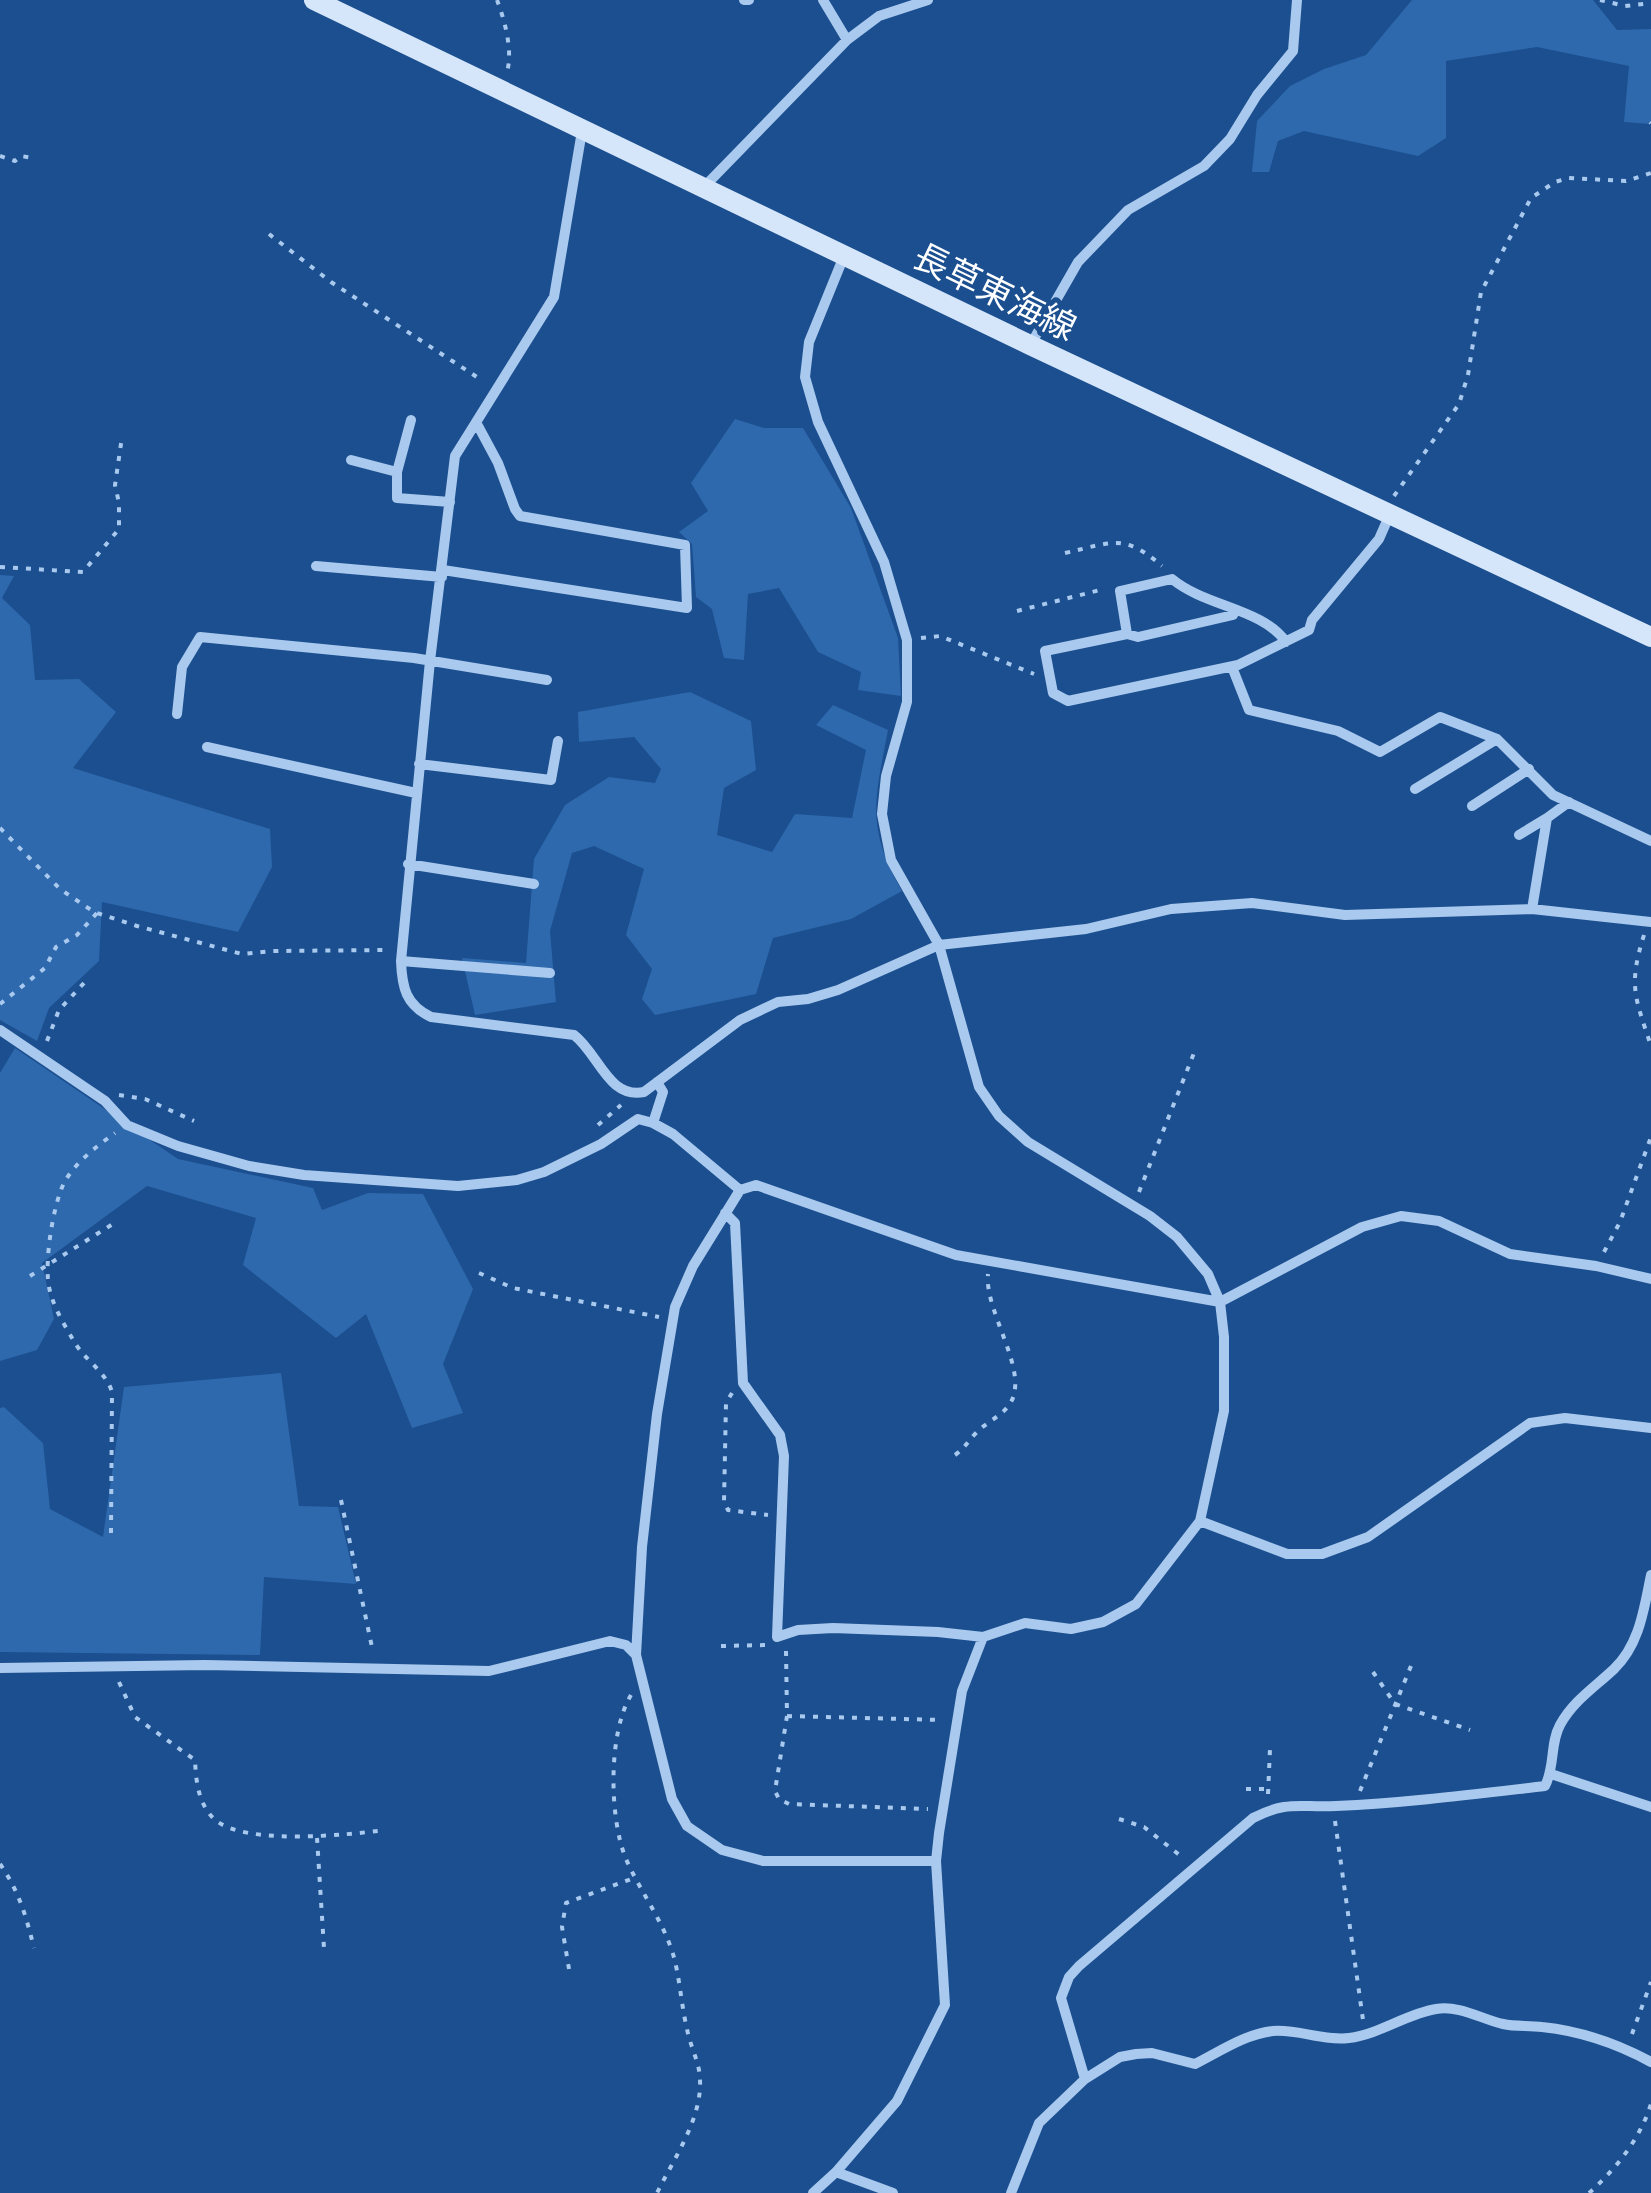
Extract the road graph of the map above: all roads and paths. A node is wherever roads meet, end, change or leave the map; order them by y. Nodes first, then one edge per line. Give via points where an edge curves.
1 (314, 0) edge
2 (497, 0) edge
3 (822, 0) edge
4 (928, 0) edge
5 (1297, 0) edge
6 (1600, 0) edge
7 (1651, 4) edge
8 (847, 40) junction
9 (498, 90) junction
10 (582, 131) junction
11 (0, 156) edge
12 (32, 158) dead end
13 (1651, 173) edge
14 (703, 188) junction
15 (268, 234) dead end
16 (844, 256) junction
17 (1030, 345) junction
18 (496, 390) junction
19 (411, 420) dead end
20 (476, 422) junction
21 (122, 437) dead end
22 (351, 460) dead end
23 (397, 472) junction
24 (450, 502) junction
25 (1387, 513) junction
26 (1065, 553) dead end
27 (316, 566) dead end
28 (0, 567) edge
29 (442, 574) junction
30 (1172, 579) junction
31 (1120, 591) junction
32 (1017, 611) dead end
33 (1234, 611) junction
34 (1127, 634) junction
35 (1651, 637) edge
36 (907, 640) junction
37 (1286, 642) junction
38 (430, 661) junction
39 (1232, 667) junction
40 (1048, 672) junction
41 (547, 680) dead end
42 (177, 714) dead end
43 (1497, 738) junction
44 (558, 742) dead end
45 (207, 746) dead end
46 (419, 764) junction
47 (1529, 769) junction
48 (1415, 789) dead end
49 (416, 793) junction
50 (1570, 802) junction
51 (1472, 806) dead end
52 (1547, 818) junction
53 (0, 828) edge
54 (1519, 836) dead end
55 (1651, 841) edge
56 (408, 864) junction
57 (534, 884) dead end
58 (1532, 908) junction
59 (98, 913) junction
60 (1650, 922) edge
61 (939, 945) junction
62 (401, 956) junction
63 (550, 974) dead end
64 (84, 983) dead end
65 (0, 1004) edge
66 (0, 1030) edge
67 (1651, 1046) edge
68 (1194, 1053) dead end
69 (41, 1057) junction
70 (657, 1082) junction
71 (104, 1101) junction
72 (194, 1121) dead end
73 (653, 1123) junction
74 (127, 1125) junction
75 (1651, 1137) edge
76 (740, 1190) junction
77 (1133, 1206) junction
78 (725, 1213) junction
79 (116, 1222) dead end
80 (991, 1261) junction
81 (48, 1266) junction
82 (1596, 1266) junction
83 (480, 1273) dead end
84 (30, 1276) dead end
85 (1651, 1279) edge
86 (1220, 1302) junction
87 (673, 1320) junction
88 (743, 1383) junction
89 (1651, 1428) edge
90 (955, 1455) dead end
91 (341, 1500) dead end
92 (1200, 1522) junction
93 (781, 1526) junction
94 (111, 1533) dead end
95 (1651, 1574) edge
96 (983, 1637) junction
97 (779, 1640) junction
98 (721, 1646) dead end
99 (636, 1655) junction
100 (1412, 1661) dead end
101 (0, 1668) edge
102 (116, 1668) junction
103 (376, 1669) junction
104 (1373, 1672) dead end
105 (643, 1683) junction
106 (1395, 1704) junction
107 (787, 1716) junction
108 (957, 1720) junction
109 (1470, 1730) dead end
110 (1270, 1748) dead end
111 (1551, 1774) junction
112 (1246, 1789) dead end
113 (1268, 1790) junction
114 (1356, 1804) junction
115 (1333, 1806) junction
116 (1651, 1807) edge
117 (1270, 1809) junction
118 (943, 1810) junction
119 (1119, 1819) dead end
120 (385, 1830) dead end
121 (317, 1838) junction
122 (936, 1861) junction
123 (0, 1864) edge
124 (1196, 1868) junction
125 (636, 1876) junction
126 (34, 1948) dead end
127 (324, 1948) dead end
128 (569, 1968) dead end
129 (1651, 1982) edge
130 (1366, 2036) junction
131 (1626, 2049) junction
132 (1651, 2062) edge
133 (1085, 2079) junction
134 (1651, 2104) edge
135 (836, 2172) junction
136 (657, 2193) edge
137 (813, 2193) edge
138 (892, 2193) edge
139 (1011, 2193) edge
140 (1589, 2193) edge

1 - 9 main road, 長草東海線
2 - 9 path via 510,67
3 - 8 street
4 - 8 street via 879,16
5 - 17 street via 1293,51 1230,139 1204,166 1128,210 1078,262
6 - 7 path
8 - 14 street
9 - 10 main road, 長草東海線
10 - 14 main road, 長草東海線
10 - 18 street via 554,297
11 - 12 path
13 - 25 path via 1626,180 1569,178 1531,198 1481,292 1459,404
14 - 16 main road, 長草東海線
15 - 18 path
16 - 17 main road, 長草東海線
16 - 36 street via 809,342 805,376 818,422 884,562
17 - 25 main road, 長草東海線
18 - 20 street
19 - 23 street
20 - 24 street via 456,456
20 - 29 street via 520,516 685,545 687,608
21 - 28 path via 115,486 119,529 83,572
22 - 23 street
23 - 24 street via 397,498
24 - 29 street
25 - 35 main road, 長草東海線
25 - 37 street via 1379,539 1309,630
26 - 30 path via 1122,541 1143,550
27 - 29 street
29 - 38 street
30 - 31 street
30 - 33 street
31 - 32 path
31 - 34 street
33 - 34 street via 1138,637
33 - 37 street via 1274,626
34 - 40 street via 1045,651
36 - 40 path via 940,636 1034,674
36 - 61 street via 907,702 882,814 891,860
37 - 39 street
38 - 41 street
38 - 42 street via 200,637 182,667
38 - 46 street
39 - 40 street via 1068,701 1052,693
39 - 43 street via 1249,710 1338,731 1380,752 1440,717
43 - 47 street
43 - 48 street
44 - 46 street via 551,780
45 - 49 street
46 - 49 street
47 - 50 street via 1553,795
47 - 51 street
49 - 56 street
50 - 52 street
50 - 55 street
52 - 54 street
52 - 58 street
53 - 59 path via 60,890
56 - 57 street
56 - 62 street
58 - 60 street
58 - 61 street via 1345,915 1252,903
59 - 62 path via 242,954
59 - 65 path
60 - 67 path via 1632,980
61 - 70 street via 838,990 778,1002 740,1020
61 - 77 street via 979,1087 999,1116 1028,1142
62 - 63 street
62 - 70 street via 404,993 420,1012 574,1035 623,1092 644,1092
64 - 69 path via 59,1010
66 - 69 street
68 - 77 path
69 - 71 street
70 - 73 street via 663,1092
71 - 72 path via 128,1095
71 - 74 street
73 - 74 street via 638,1120 544,1172 458,1186 250,1166
73 - 76 street
74 - 81 path via 64,1182
75 - 82 path
76 - 78 street
76 - 80 street via 756,1185 956,1256
77 - 86 street via 1177,1237 1208,1274
78 - 87 street via 693,1266
78 - 88 street via 735,1224
79 - 81 path
80 - 86 street
80 - 90 path via 989,1294 1014,1391 1004,1410
81 - 84 path
81 - 94 path via 54,1304 112,1392
82 - 85 street
82 - 86 street via 1510,1254 1439,1221 1402,1216 1362,1226
83 - 87 path via 513,1288
86 - 92 street via 1224,1411
87 - 99 street via 642,1547
88 - 93 street via 780,1435
88 - 93 path via 726,1403 724,1502 728,1510 764,1513
89 - 92 street via 1565,1418 1530,1423 1368,1537 1322,1554 1287,1554
91 - 103 path
92 - 96 street via 1136,1604 1120,1613 1071,1629 1024,1623
93 - 97 street
95 - 111 street via 1640,1628 1618,1666 1579,1699 1558,1728
96 - 97 street via 833,1628 798,1630
96 - 108 street
97 - 98 path
97 - 107 path via 786,1650
99 - 103 street via 610,1641 489,1670
99 - 105 street
100 - 106 path
101 - 102 street
102 - 103 street
102 - 121 path via 135,1717 195,1760 205,1808 216,1821 230,1829
104 - 106 path
105 - 122 street via 672,1799 687,1826 722,1850 763,1861
105 - 125 path via 628,1698 614,1763 622,1845
106 - 109 path
106 - 114 path
107 - 108 path
107 - 118 path via 779,1799
108 - 118 street
110 - 113 path
111 - 114 street via 1545,1786
111 - 116 street
112 - 113 path
113 - 117 path
114 - 115 street
115 - 117 street
115 - 130 path
117 - 124 street
118 - 122 street
119 - 124 path via 1144,1827
120 - 121 path
121 - 127 path
122 - 135 street via 945,2004 897,2101
123 - 126 path via 24,1906
124 - 133 street via 1069,1977 1061,1998
125 - 128 path via 566,1903 562,1926
125 - 136 path via 673,1955 700,2080 691,2124
129 - 131 path
130 - 131 street via 1444,2008 1507,2026 1602,2038
130 - 133 street via 1328,2040 1272,2031 1195,2064 1152,2054 1120,2057
131 - 132 street
133 - 139 street via 1040,2123
134 - 140 path via 1624,2157
135 - 137 street
135 - 138 street

